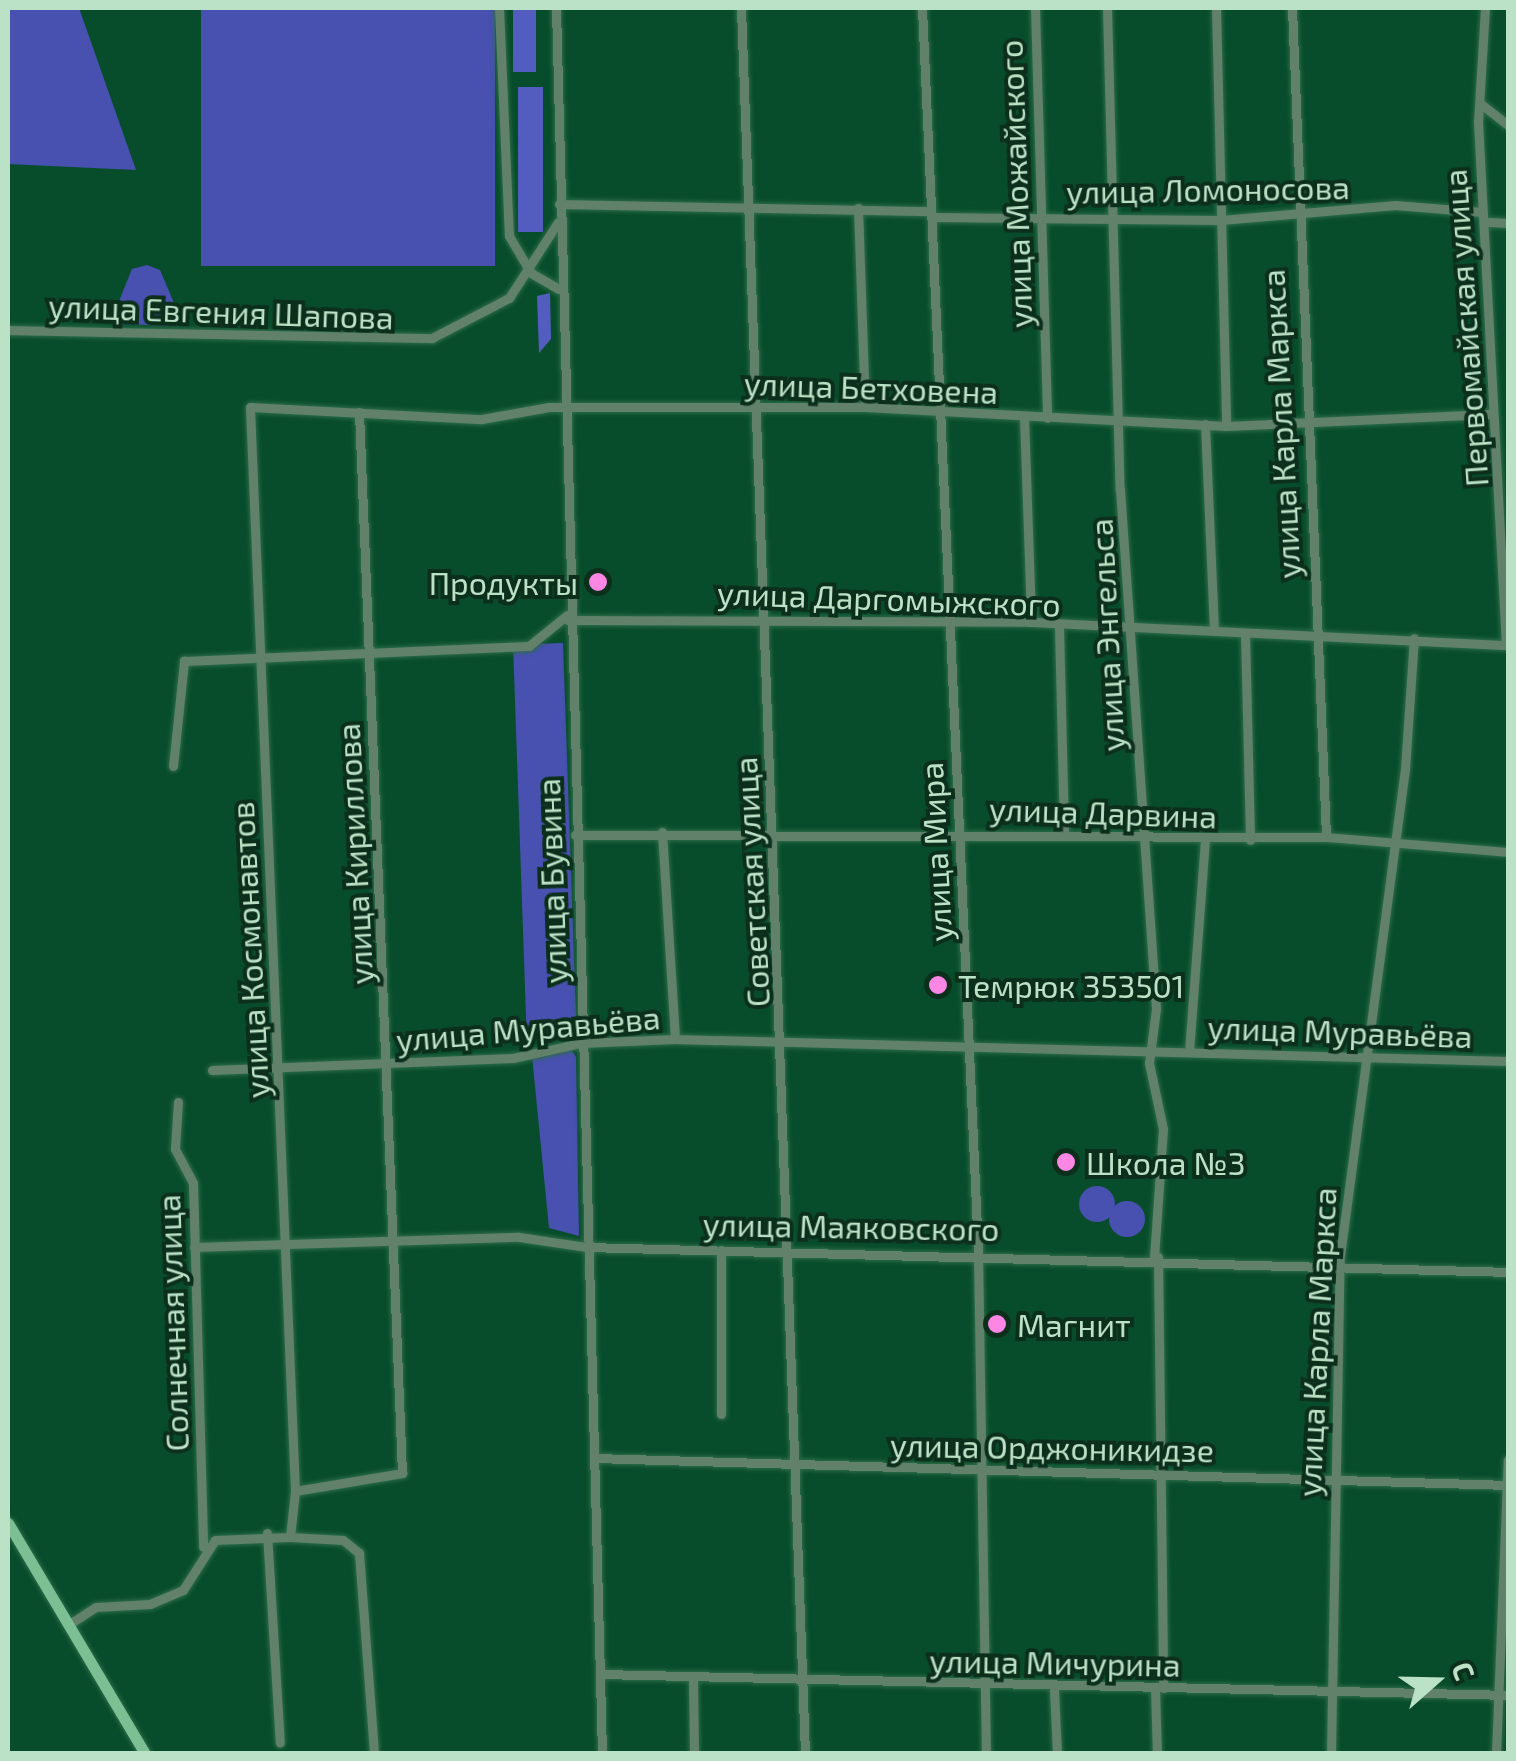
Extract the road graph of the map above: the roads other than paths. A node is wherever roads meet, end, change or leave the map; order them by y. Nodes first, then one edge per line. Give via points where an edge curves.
1 (499, 8) edge
2 (556, 8) edge
3 (741, 8) edge
4 (922, 8) edge
5 (1035, 8) edge
6 (1107, 8) edge
7 (1216, 8) edge
8 (1292, 8) edge
9 (1485, 8) edge
10 (1482, 104) junction
11 (1508, 125) edge
12 (750, 203) junction
13 (559, 204) junction
14 (858, 208) junction
15 (1482, 212) junction
16 (1295, 213) junction
17 (932, 214) junction
18 (1038, 215) junction
19 (1112, 218) junction
20 (559, 220) junction
21 (1222, 220) junction
22 (1489, 222) junction
23 (1508, 222) edge
24 (530, 272) junction
25 (559, 288) junction
26 (8, 330) edge
27 (250, 407) joint
28 (561, 407) junction
29 (865, 407) junction
30 (755, 410) junction
31 (359, 412) junction
32 (938, 413) junction
33 (1490, 414) junction
34 (1024, 417) junction
35 (1047, 418) junction
36 (1118, 423) junction
37 (1205, 424) junction
38 (1304, 424) junction
39 (1226, 426) junction
40 (1508, 433) edge
41 (1496, 434) junction
42 (568, 617) junction
43 (764, 617) junction
44 (1031, 622) junction
45 (949, 623) junction
46 (1060, 627) junction
47 (1129, 628) junction
48 (1214, 630) junction
49 (1245, 633) junction
50 (1315, 635) junction
51 (1414, 638) junction
52 (1507, 645) edge
53 (373, 651) junction
54 (259, 658) junction
55 (173, 766) dead end
56 (662, 832) junction
57 (775, 833) junction
58 (959, 833) junction
59 (575, 834) junction
60 (1064, 834) junction
61 (1326, 837) junction
62 (1143, 838) junction
63 (1204, 840) junction
64 (1250, 840) junction
65 (1395, 846) junction
66 (1508, 852) edge
67 (675, 1039) junction
68 (784, 1039) junction
69 (581, 1042) junction
70 (970, 1043) junction
71 (1149, 1051) junction
72 (1189, 1052) junction
73 (1367, 1057) junction
74 (1508, 1061) edge
75 (390, 1066) junction
76 (280, 1068) junction
77 (212, 1070) dead end
78 (178, 1102) dead end
79 (399, 1243) junction
80 (288, 1245) junction
81 (194, 1247) junction
82 (588, 1247) junction
83 (721, 1250) junction
84 (793, 1252) junction
85 (978, 1253) junction
86 (1156, 1257) junction
87 (1339, 1266) junction
88 (1508, 1272) edge
89 (722, 1414) dead end
90 (594, 1458) junction
91 (1508, 1460) edge
92 (798, 1466) junction
93 (981, 1470) junction
94 (1159, 1474) junction
95 (1332, 1481) junction
96 (1508, 1485) edge
97 (295, 1492) junction
98 (8, 1522) edge
99 (266, 1534) junction
100 (290, 1537) junction
101 (203, 1546) junction
102 (68, 1625) junction
103 (600, 1674) junction
104 (693, 1678) junction
105 (803, 1682) junction
106 (984, 1686) junction
107 (1159, 1688) junction
108 (1054, 1690) junction
109 (1503, 1695) edge
110 (1331, 1697) junction
111 (280, 1743) dead end
112 (144, 1754) edge
113 (374, 1754) edge
114 (602, 1754) edge
115 (694, 1754) edge
116 (805, 1754) edge
117 (986, 1754) edge
118 (1056, 1754) edge
119 (1157, 1754) edge
120 (1331, 1754) edge
121 (1496, 1754) edge

1 - 24 street via 510,236
2 - 13 street, улица Бувина
3 - 12 street, Советская улица
4 - 17 street, улица Мира
5 - 18 street, улица Можайского
6 - 19 street, улица Энгельса
7 - 21 street
8 - 16 street, улица Карла Маркса
9 - 10 street, Первомайская улица
10 - 11 street
10 - 15 street, Первомайская улица
12 - 13 street, улица Ломоносова
12 - 14 street, улица Ломоносова
12 - 30 street, Советская улица
13 - 20 street, улица Бувина
14 - 17 street, улица Ломоносова
14 - 29 street
15 - 16 street, улица Ломоносова
15 - 22 street, Первомайская улица
16 - 21 street, улица Ломоносова
16 - 38 street, улица Карла Маркса
17 - 18 street, улица Ломоносова
17 - 32 street, улица Мира
18 - 19 street, улица Ломоносова
18 - 35 street, улица Можайского
19 - 21 street, улица Ломоносова
19 - 36 street, улица Энгельса
20 - 24 street, улица Евгения Шапова
20 - 25 street, улица Бувина
21 - 39 street
22 - 23 street
22 - 33 street, Первомайская улица
24 - 25 street
24 - 26 street, улица Евгения Шапова via 482,318 409,342
25 - 28 street, улица Бувина
27 - 31 street, улица Бетховена
27 - 54 street, улица Космонавтов
28 - 30 street, улица Бетховена
28 - 31 street, улица Бетховена via 482,420
28 - 42 street, улица Бувина
29 - 30 street, улица Бетховена
29 - 32 street, улица Бетховена
30 - 43 street, Советская улица
31 - 53 street, улица Кириллова
32 - 34 street, улица Бетховена
32 - 45 street, улица Мира
33 - 38 street, улица Бетховена
33 - 41 street, Первомайская улица
34 - 35 street, улица Бетховена
34 - 44 street
35 - 36 street, улица Бетховена
36 - 37 street, улица Бетховена
36 - 47 street, улица Энгельса
37 - 39 street, улица Бетховена
37 - 48 street
38 - 39 street, улица Бетховена
38 - 50 street, улица Карла Маркса
40 - 41 street
41 - 52 street, Первомайская улица
42 - 43 street, улица Даргомыжского
42 - 53 street via 529,646
42 - 59 street, улица Бувина
43 - 45 street, улица Даргомыжского
43 - 57 street, Советская улица
44 - 45 street, улица Даргомыжского
44 - 46 street, улица Даргомыжского
45 - 58 street, улица Мира
46 - 47 street, улица Даргомыжского
46 - 60 street
47 - 48 street, улица Даргомыжского
47 - 62 street, улица Энгельса
48 - 49 street, улица Даргомыжского
49 - 50 street, улица Даргомыжского
49 - 64 street
50 - 51 street, улица Даргомыжского
50 - 61 street, улица Карла Маркса
51 - 52 street, улица Даргомыжского
51 - 65 street, улица Карла Маркса
53 - 54 street
53 - 75 street, улица Кириллова
54 - 55 street via 184,661
54 - 76 street, улица Космонавтов
56 - 57 street, улица Дарвина
56 - 59 street, улица Дарвина
56 - 67 street
57 - 58 street, улица Дарвина
57 - 68 street, Советская улица
58 - 60 street, улица Дарвина
58 - 70 street, улица Мира
59 - 69 street, улица Бувина
60 - 62 street, улица Дарвина
61 - 64 street, улица Дарвина
61 - 65 street, улица Дарвина
62 - 63 street, улица Дарвина
62 - 71 street, улица Энгельса via 1156,1009
63 - 64 street, улица Дарвина
63 - 72 street
65 - 66 street, улица Дарвина
65 - 73 street, улица Карла Маркса
67 - 68 street, улица Муравьёва
67 - 69 street, улица Муравьёва
68 - 70 street, улица Муравьёва
68 - 84 street, Советская улица
69 - 75 street, улица Муравьёва via 513,1058
69 - 82 street, улица Бувина
70 - 71 street, улица Муравьёва
70 - 85 street, улица Мира
71 - 72 street, улица Муравьёва
71 - 86 street, улица Энгельса via 1163,1129
72 - 73 street, улица Муравьёва
73 - 74 street, улица Муравьёва
73 - 87 street, улица Карла Маркса
75 - 76 street, улица Муравьёва
75 - 79 street, улица Кириллова
76 - 77 street, улица Муравьёва
76 - 80 street, улица Космонавтов
78 - 81 street, Солнечная улица via 176,1149 192,1178
79 - 80 street, улица Маяковского
79 - 82 street, улица Маяковского via 519,1238
79 - 97 street, улица Кириллова via 402,1474
80 - 81 street, улица Маяковского
80 - 97 street, улица Космонавтов
81 - 101 street, Солнечная улица
82 - 83 street, улица Маяковского
82 - 90 street, улица Бувина
83 - 84 street, улица Маяковского
83 - 89 street
84 - 85 street, улица Маяковского
84 - 92 street, Советская улица
85 - 86 street, улица Маяковского
85 - 93 street, улица Мира
86 - 87 street, улица Маяковского
86 - 94 street, улица Энгельса
87 - 88 street, улица Маяковского
87 - 95 street, улица Карла Маркса
90 - 92 street, улица Орджоникидзе
90 - 103 street, улица Бувина
91 - 96 street
92 - 93 street, улица Орджоникидзе
92 - 105 street, Советская улица
93 - 94 street, улица Орджоникидзе
93 - 106 street, улица Мира
94 - 95 street, улица Орджоникидзе
94 - 107 street, улица Энгельса
95 - 96 street, улица Орджоникидзе
95 - 110 street, улица Карла Маркса
96 - 109 street
97 - 100 street, улица Космонавтов
98 - 102 main road
99 - 100 street
99 - 101 street
99 - 111 street
100 - 113 street via 344,1540 359,1553
101 - 102 street via 183,1590 150,1604 96,1607
102 - 112 main road
103 - 104 street, улица Мичурина
103 - 114 street, улица Бувина
104 - 105 street, улица Мичурина
104 - 115 street
105 - 106 street, улица Мичурина
105 - 116 street, Советская улица
106 - 108 street, улица Мичурина
106 - 117 street, улица Мира
107 - 108 street, улица Мичурина
107 - 110 street, улица Мичурина
107 - 119 street, улица Энгельса
108 - 118 street
109 - 110 street, улица Мичурина
109 - 121 street
110 - 120 street, улица Карла Маркса

